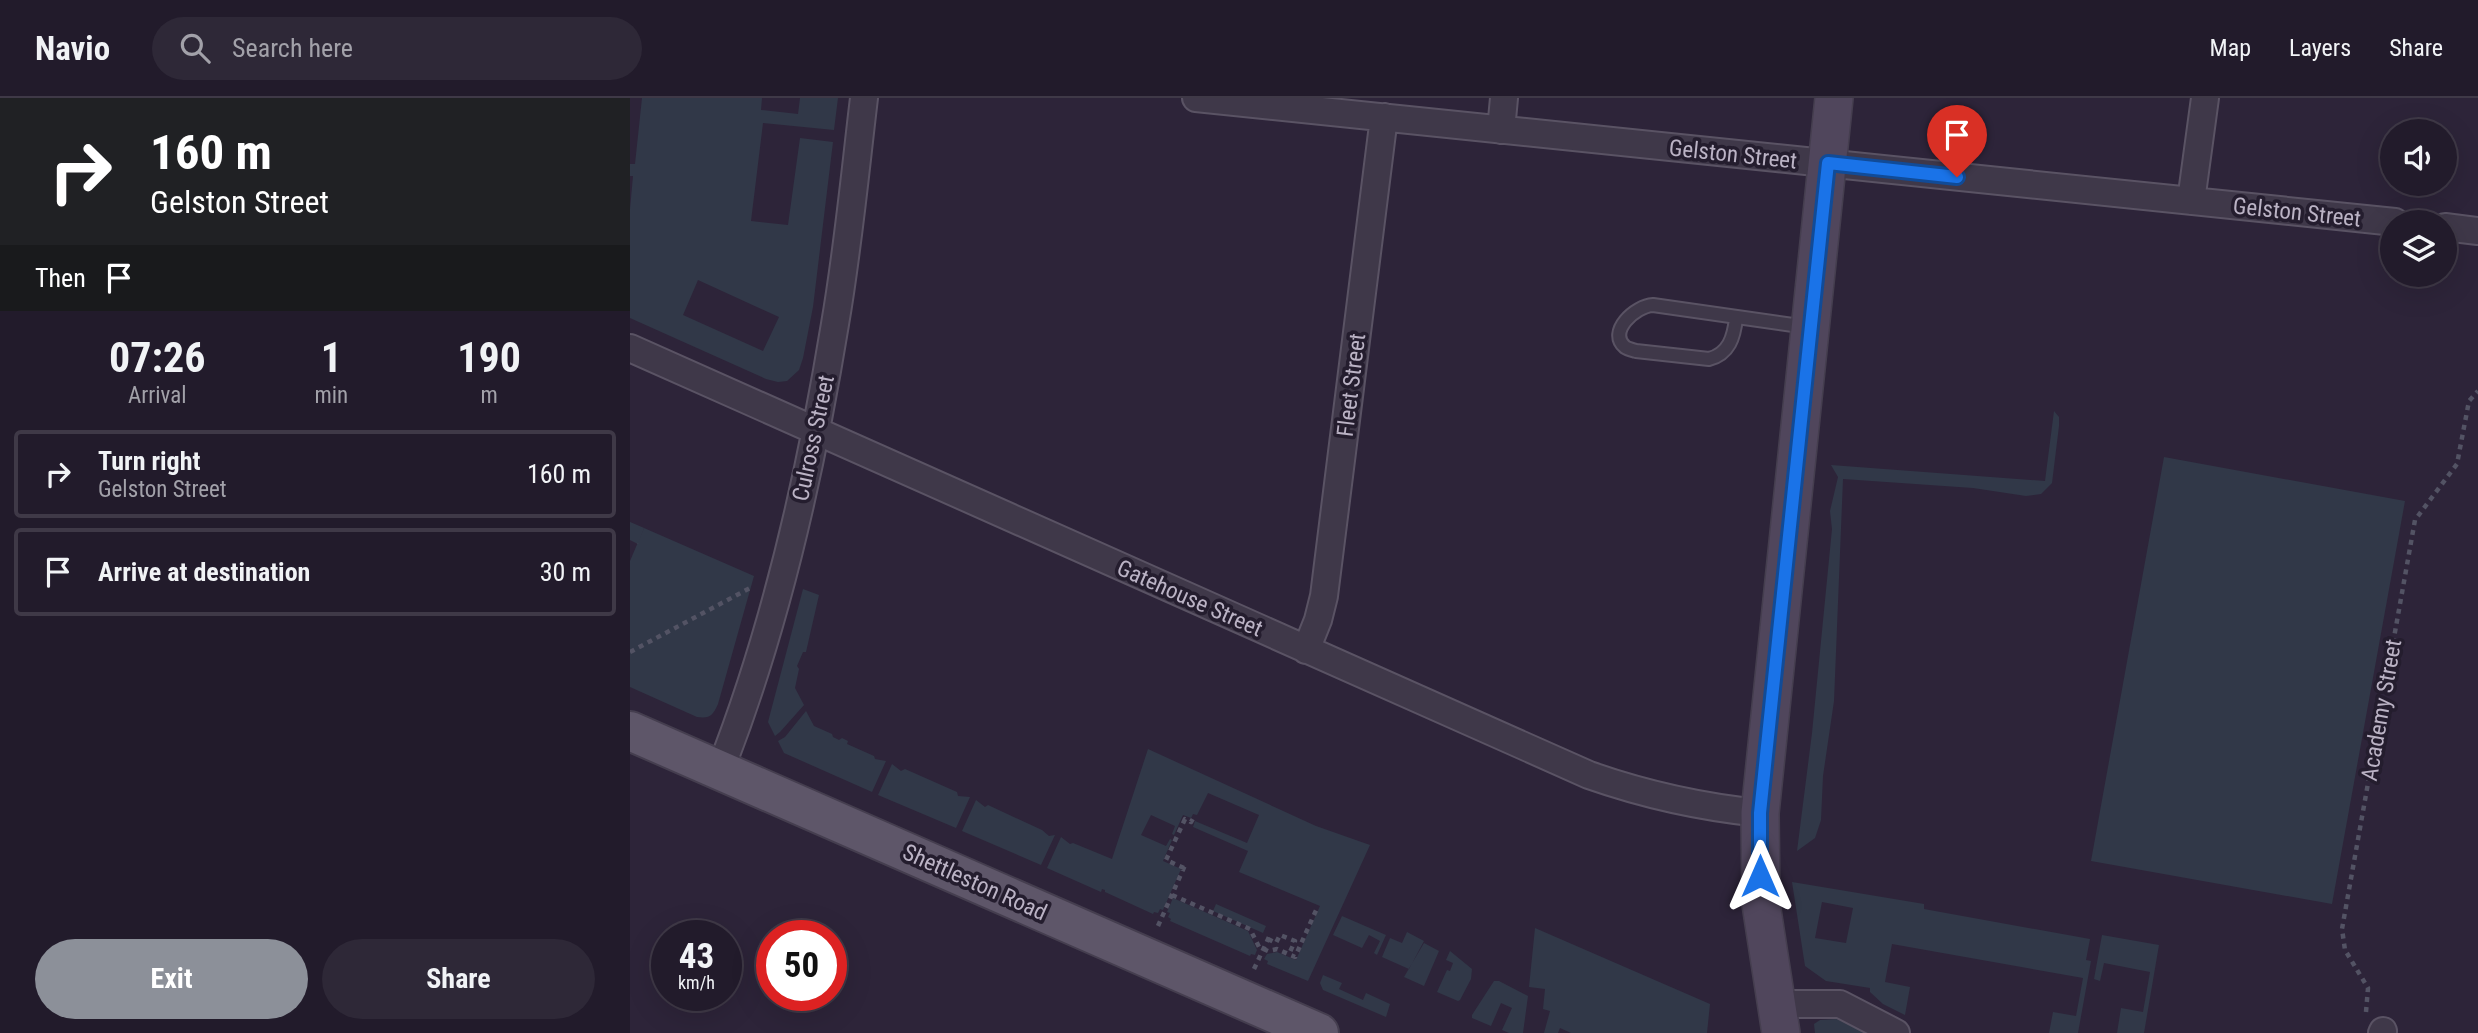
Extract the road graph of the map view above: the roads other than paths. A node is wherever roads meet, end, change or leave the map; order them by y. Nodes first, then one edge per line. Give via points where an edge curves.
1 (864, 98) edge
2 (1196, 98) edge
3 (1504, 98) edge
4 (1834, 98) edge
5 (2205, 98) edge
6 (1384, 117) junction
7 (1501, 130) junction
8 (1828, 163) junction
9 (2191, 201) junction
10 (2380, 220) edge
11 (2457, 228) edge
12 (2478, 231) edge
13 (1737, 318) junction
14 (1810, 327) junction
15 (630, 348) edge
16 (815, 432) junction
17 (1306, 650) junction
18 (630, 731) edge
19 (720, 770) junction
20 (1760, 813) junction
21 (1779, 1018) edge
22 (1319, 1033) edge
23 (1896, 1033) edge

1 - 16 street, Culross Street via 836,321
2 - 6 street, Gelston Street
3 - 7 street
4 - 8 main road
5 - 9 street
6 - 7 street, Gelston Street
6 - 17 street, Fleet Street via 1324,596
7 - 8 street, Gelston Street
8 - 9 street, Gelston Street
8 - 14 main road
9 - 10 street, Gelston Street
11 - 12 street
13 - 13 lane via 1643,305 1624,321 1621,340 1636,351 1709,359 1719,357 1734,337
13 - 14 lane
14 - 20 main road
15 - 16 street, Gatehouse Street
16 - 17 street, Gatehouse Street
16 - 19 street, Culross Street via 778,589 741,716
17 - 20 street, Gatehouse Street via 1614,784 1682,803
18 - 19 main road, Shettleston Road
19 - 22 main road, Shettleston Road
20 - 21 main road via 1761,904
21 - 23 street via 1840,1004

